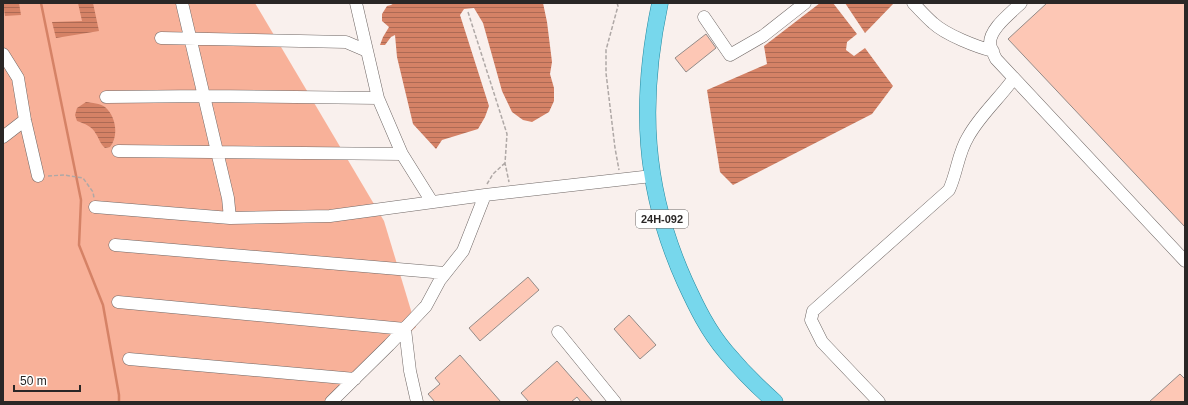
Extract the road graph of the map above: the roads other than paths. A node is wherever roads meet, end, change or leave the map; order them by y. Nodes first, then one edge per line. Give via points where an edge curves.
1 (182, 3) edge
2 (356, 3) edge
3 (660, 3) edge
4 (805, 3) edge
5 (913, 3) edge
6 (1021, 3) edge
7 (704, 17) dead end
8 (161, 38) dead end
9 (191, 38) junction
10 (367, 51) junction
11 (993, 51) junction
12 (3, 54) edge
13 (1014, 78) junction
14 (205, 96) junction
15 (106, 97) dead end
16 (378, 98) junction
17 (25, 120) junction
18 (3, 137) edge
19 (118, 151) dead end
20 (218, 152) junction
21 (402, 154) junction
22 (38, 176) road end
23 (652, 176) junction
24 (485, 195) junction
25 (432, 202) junction
26 (95, 208) road end
27 (230, 218) junction
28 (115, 245) dead end
29 (1185, 261) edge
30 (445, 273) junction
31 (118, 302) dead end
32 (405, 329) junction
33 (558, 332) dead end
34 (129, 359) dead end
35 (355, 379) junction
36 (331, 402) edge
37 (416, 402) edge
38 (615, 402) edge
39 (775, 402) edge
40 (879, 402) edge

1 - 9 street
2 - 10 street
3 - 23 main road, 24Н-092 via 649,62 647,104
4 - 7 street via 763,36 730,55
5 - 11 street via 946,32
6 - 11 street via 992,33 990,44
8 - 9 street
9 - 10 street via 346,42
9 - 14 street
10 - 16 street
11 - 13 street via 996,59
12 - 17 street via 18,78
13 - 29 street
13 - 40 street via 967,138 949,190 813,311 811,320 822,342
14 - 15 street
14 - 16 street
14 - 20 street
16 - 21 street
17 - 18 street
17 - 22 street
19 - 20 street
20 - 21 street
20 - 27 street
21 - 25 street
23 - 24 street
23 - 39 main road, 24Н-092 via 667,237 693,300 726,352
24 - 25 street
24 - 30 street via 463,251
25 - 27 street via 330,216
26 - 27 street
28 - 30 street
30 - 32 street via 426,306
31 - 32 street
32 - 35 street
32 - 37 street
33 - 38 street
34 - 35 street
35 - 36 street

